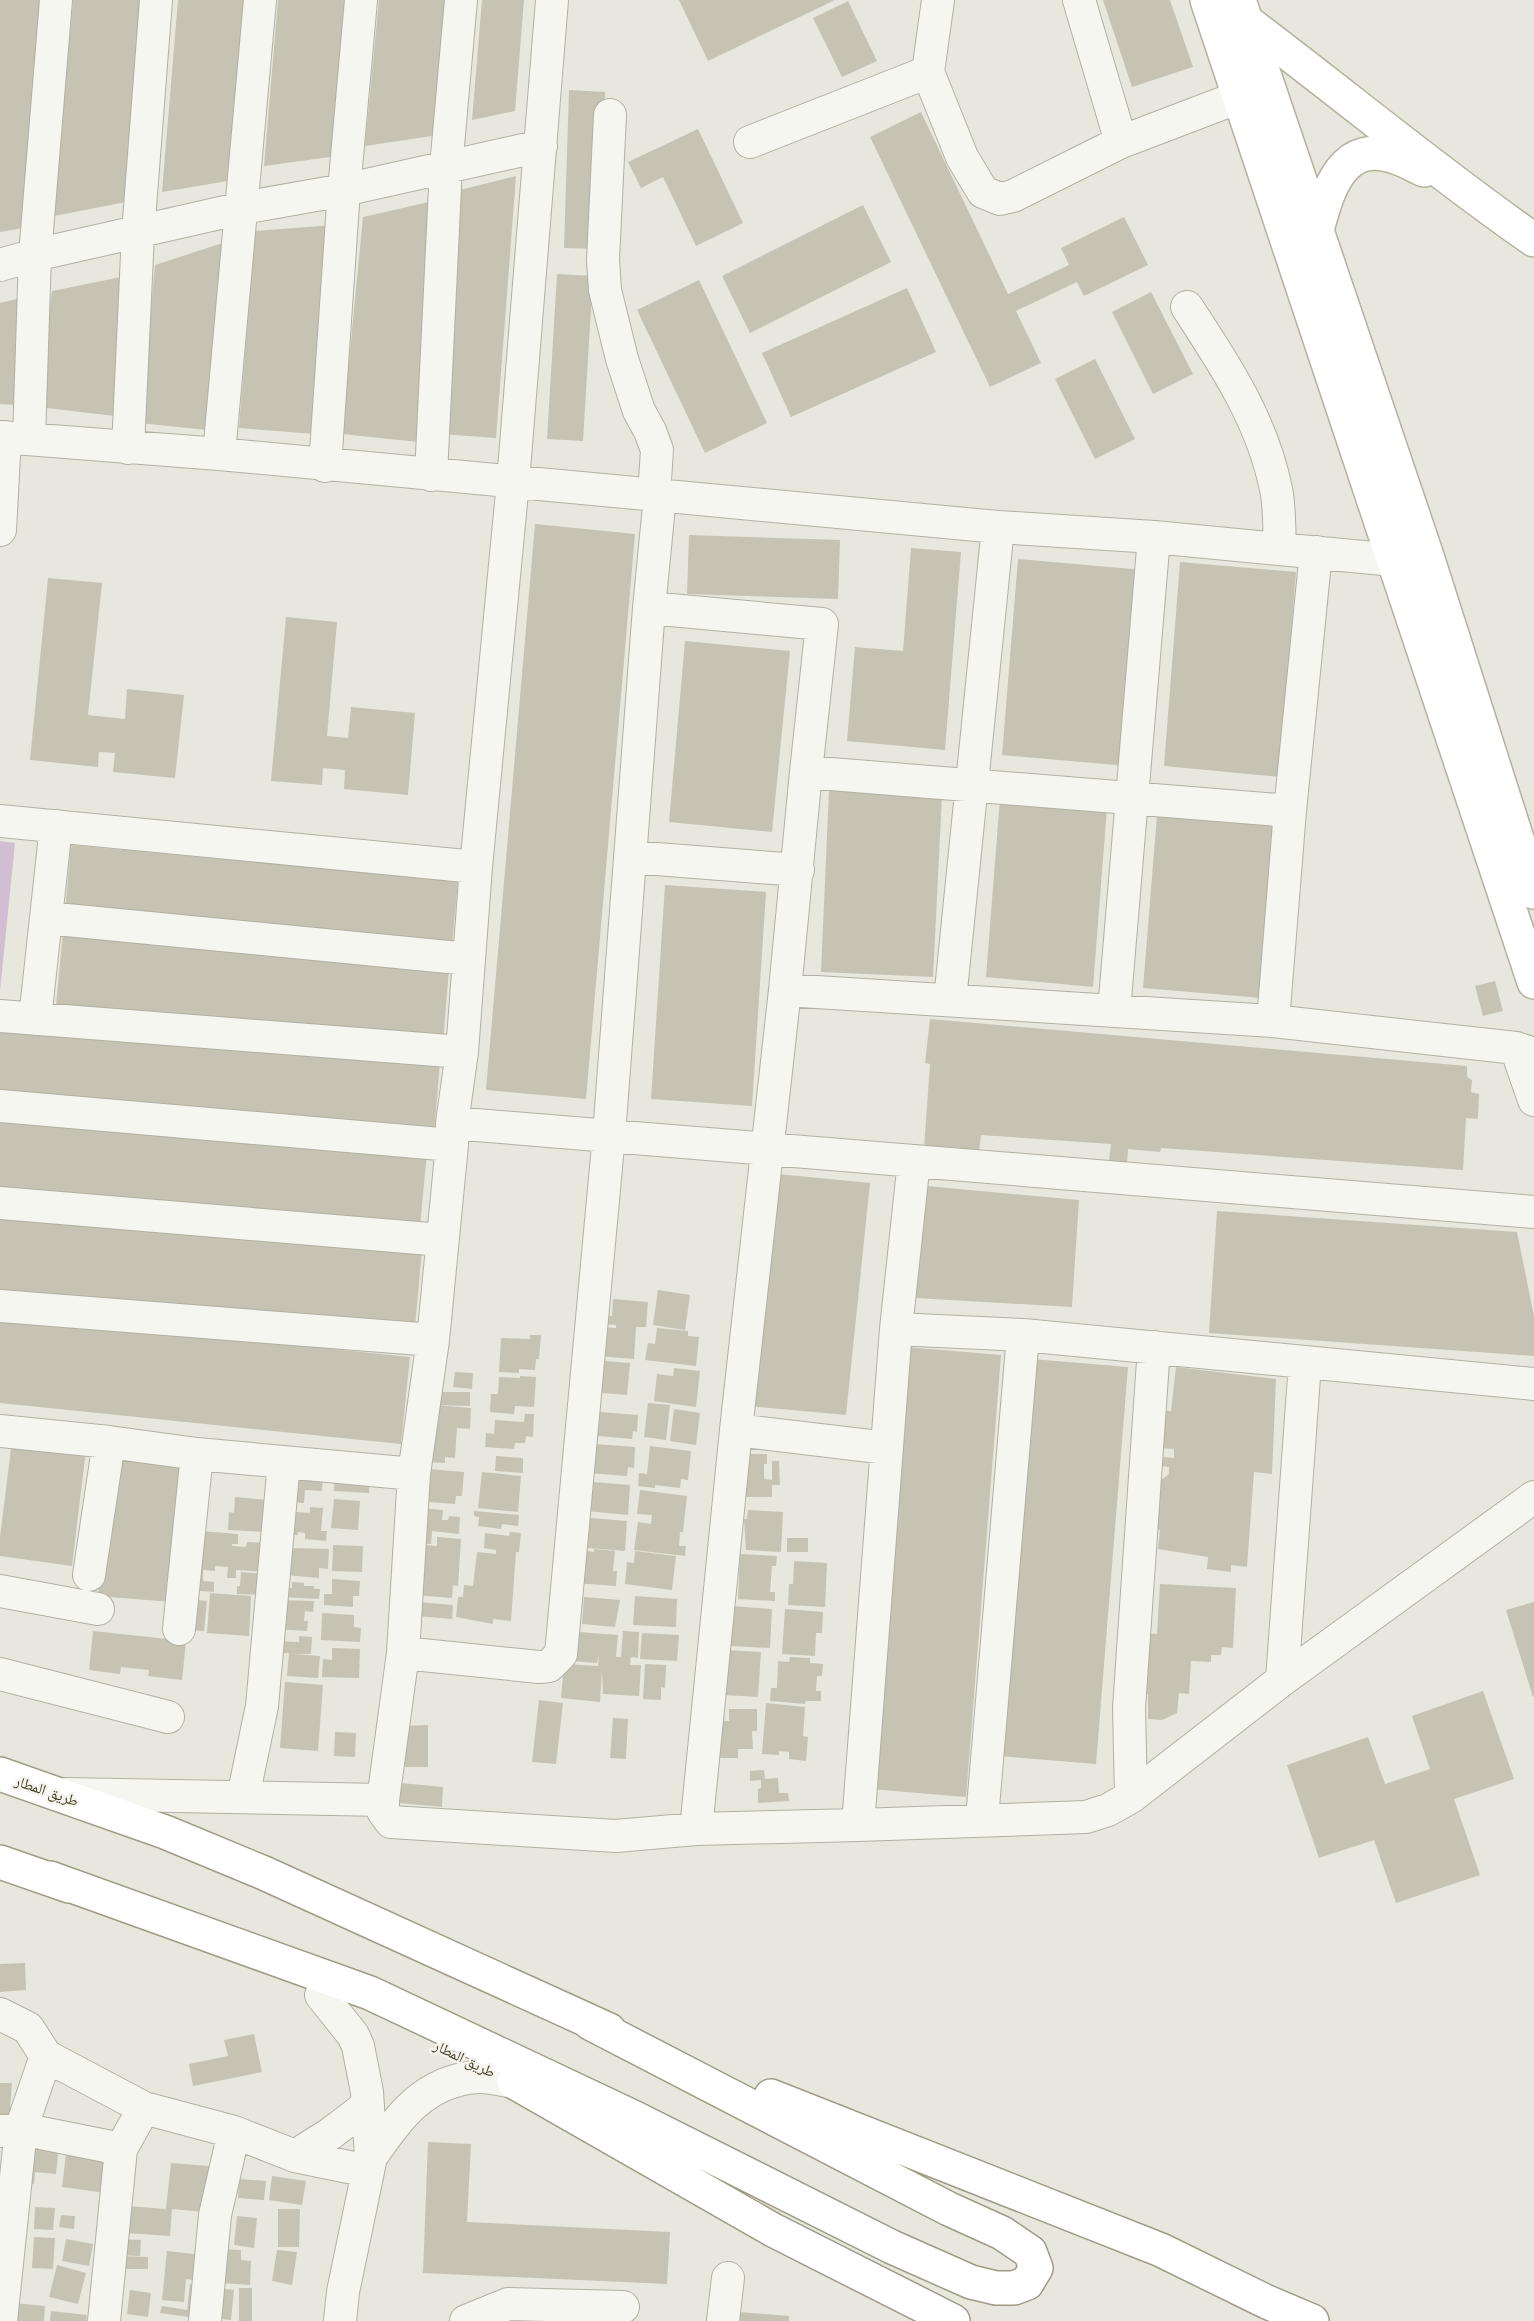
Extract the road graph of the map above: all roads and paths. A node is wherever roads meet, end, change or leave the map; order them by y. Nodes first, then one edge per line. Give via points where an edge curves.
1 (56, 0) edge
2 (156, 0) edge
3 (260, 0) edge
4 (361, 0) edge
5 (461, 0) edge
6 (552, 0) edge
7 (938, 0) edge
8 (1079, 0) edge
9 (1207, 0) edge
10 (1243, 10) edge
11 (927, 72) junction
12 (1239, 97) junction
13 (610, 115) dead end
14 (750, 142) dead end
15 (1121, 142) junction
16 (542, 146) junction
17 (446, 167) junction
18 (344, 190) junction
19 (1463, 191) junction
20 (242, 208) junction
21 (1317, 230) junction
22 (138, 233) junction
23 (1534, 240) edge
24 (34, 255) junction
25 (0, 265) edge
26 (1187, 307) dead end
27 (11, 438) edge
28 (128, 448) junction
29 (219, 454) junction
30 (325, 466) junction
31 (430, 475) junction
32 (513, 482) junction
33 (657, 496) junction
34 (998, 527) junction
35 (0, 530) edge
36 (1154, 537) junction
37 (1280, 549) junction
38 (1316, 552) junction
39 (1394, 560) junction
40 (649, 608) junction
41 (806, 772) junction
42 (972, 785) junction
43 (1134, 798) junction
44 (1290, 811) junction
45 (0, 821) edge
46 (56, 826) junction
47 (631, 857) junction
48 (476, 867) junction
49 (798, 870) junction
50 (1534, 892) edge
51 (46, 918) junction
52 (469, 959) junction
53 (1534, 982) edge
54 (785, 990) junction
55 (950, 1000) junction
56 (1114, 1011) junction
57 (0, 1016) edge
58 (35, 1019) junction
59 (1273, 1021) junction
60 (1525, 1051) edge
61 (462, 1052) junction
62 (1534, 1100) edge
63 (0, 1106) edge
64 (452, 1134) junction
65 (609, 1136) junction
66 (768, 1149) junction
67 (914, 1161) junction
68 (0, 1203) edge
69 (1534, 1212) edge
70 (442, 1240) junction
71 (0, 1306) edge
72 (896, 1329) junction
73 (1023, 1335) junction
74 (433, 1341) junction
75 (1154, 1347) junction
76 (1305, 1363) junction
77 (1534, 1384) edge
78 (736, 1430) junction
79 (0, 1431) edge
80 (109, 1442) junction
81 (887, 1448) junction
82 (196, 1454) junction
83 (284, 1462) junction
84 (414, 1474) junction
85 (1534, 1497) edge
86 (89, 1575) dead end
87 (0, 1591) edge
88 (98, 1609) dead end
89 (178, 1629) dead end
90 (403, 1653) junction
91 (0, 1674) edge
92 (1282, 1680) junction
93 (168, 1717) dead end
94 (0, 1774) edge
95 (58, 1794) junction
96 (243, 1797) junction
97 (1131, 1797) junction
98 (383, 1800) junction
99 (982, 1819) junction
100 (858, 1825) junction
101 (696, 1829) junction
102 (0, 1862) edge
103 (50, 1878) junction
104 (321, 1995) junction
105 (0, 2014) edge
106 (590, 2023) junction
107 (46, 2056) junction
108 (513, 2082) junction
109 (368, 2105) junction
110 (144, 2108) junction
111 (11, 2130) edge
112 (234, 2132) junction
113 (121, 2149) junction
114 (295, 2156) junction
115 (370, 2164) junction
116 (728, 2278) dead end
117 (623, 2307) dead end
118 (1, 2321) edge
119 (104, 2321) edge
120 (205, 2321) edge
121 (340, 2321) edge
122 (466, 2321) edge
123 (723, 2321) edge
124 (953, 2321) edge
125 (1312, 2321) edge

1 - 24 street
2 - 22 street
3 - 20 street
4 - 18 street
5 - 17 street
6 - 16 street
7 - 11 street
8 - 15 street
9 - 12 main road
10 - 19 main road
10 - 21 main road
11 - 14 street
11 - 15 street via 962,157 983,192 1000,199
12 - 15 street
12 - 39 main road
13 - 33 street via 605,290 622,359 657,450
16 - 17 street
16 - 32 street
17 - 18 street
17 - 31 street
18 - 20 street
18 - 30 street
19 - 21 main road via 1397,157 1370,153 1352,159 1337,174 1327,192
19 - 23 main road
20 - 22 street
20 - 29 street
21 - 50 main road
22 - 24 street
22 - 28 street
24 - 25 street
24 - 27 street
26 - 37 street via 1254,417 1277,491
27 - 28 street
27 - 35 street
28 - 29 street
29 - 30 street
30 - 31 street
31 - 32 street
32 - 33 street
32 - 48 street
33 - 34 street
33 - 40 street
34 - 36 street
34 - 42 street
36 - 37 street
36 - 43 street
37 - 38 street
38 - 39 street
38 - 44 street
39 - 53 main road
40 - 41 street via 822,624
40 - 47 street
41 - 42 street
41 - 49 street
42 - 43 street
42 - 55 street
43 - 44 street
43 - 56 street
44 - 59 street
45 - 46 street
46 - 48 street
46 - 51 street
47 - 49 street
47 - 65 street
48 - 52 street
49 - 54 street
51 - 52 street
51 - 58 street
52 - 61 street
54 - 55 street
54 - 66 street
55 - 56 street
56 - 59 street
57 - 58 street
58 - 61 street
59 - 60 street
60 - 62 street
61 - 64 street
63 - 64 street
64 - 65 street
64 - 70 street
65 - 66 street
65 - 90 street via 561,1654 549,1666 540,1667
66 - 67 street
66 - 78 street
67 - 69 street
67 - 72 street
68 - 70 street
70 - 74 street
71 - 74 street
72 - 73 street
72 - 81 street
73 - 75 street
73 - 99 street
74 - 84 street
75 - 76 street
75 - 97 street via 1129,1708
76 - 77 street
76 - 92 street
78 - 81 street
78 - 101 street
79 - 80 street
80 - 82 street
80 - 86 street
81 - 100 street
82 - 83 street
82 - 89 street
83 - 84 street
83 - 96 street via 262,1706
84 - 90 street
85 - 92 street
87 - 88 street
90 - 98 street
91 - 93 street
92 - 97 street
94 - 95 main road, طريق المطار
95 - 96 street
95 - 106 main road, طريق المطار via 264,1873
96 - 98 street
97 - 99 street via 1086,1817
98 - 101 street via 383,1811 392,1822 616,1836
99 - 100 street
100 - 101 street
102 - 103 main road, طريق المطار
103 - 104 main road, طريق المطار
103 - 106 main road via 370,1993 971,2282 1014,2288 1027,2283 1036,2268 1030,2252 1002,2233
104 - 108 main road, طريق المطار
104 - 109 street via 358,2046
105 - 107 street via 28,2028
106 - 125 main road, طريق المطار via 1161,2250
107 - 110 street
107 - 111 street
108 - 115 street via 478,2077 451,2080 435,2088 414,2103
108 - 124 main road, طريق المطار via 773,2230
109 - 114 street
109 - 115 street
110 - 112 street
110 - 113 street
111 - 113 street
111 - 118 street
112 - 114 street
112 - 120 street via 215,2215
113 - 119 street
114 - 115 street
115 - 121 street
116 - 123 street
117 - 122 street via 508,2304

